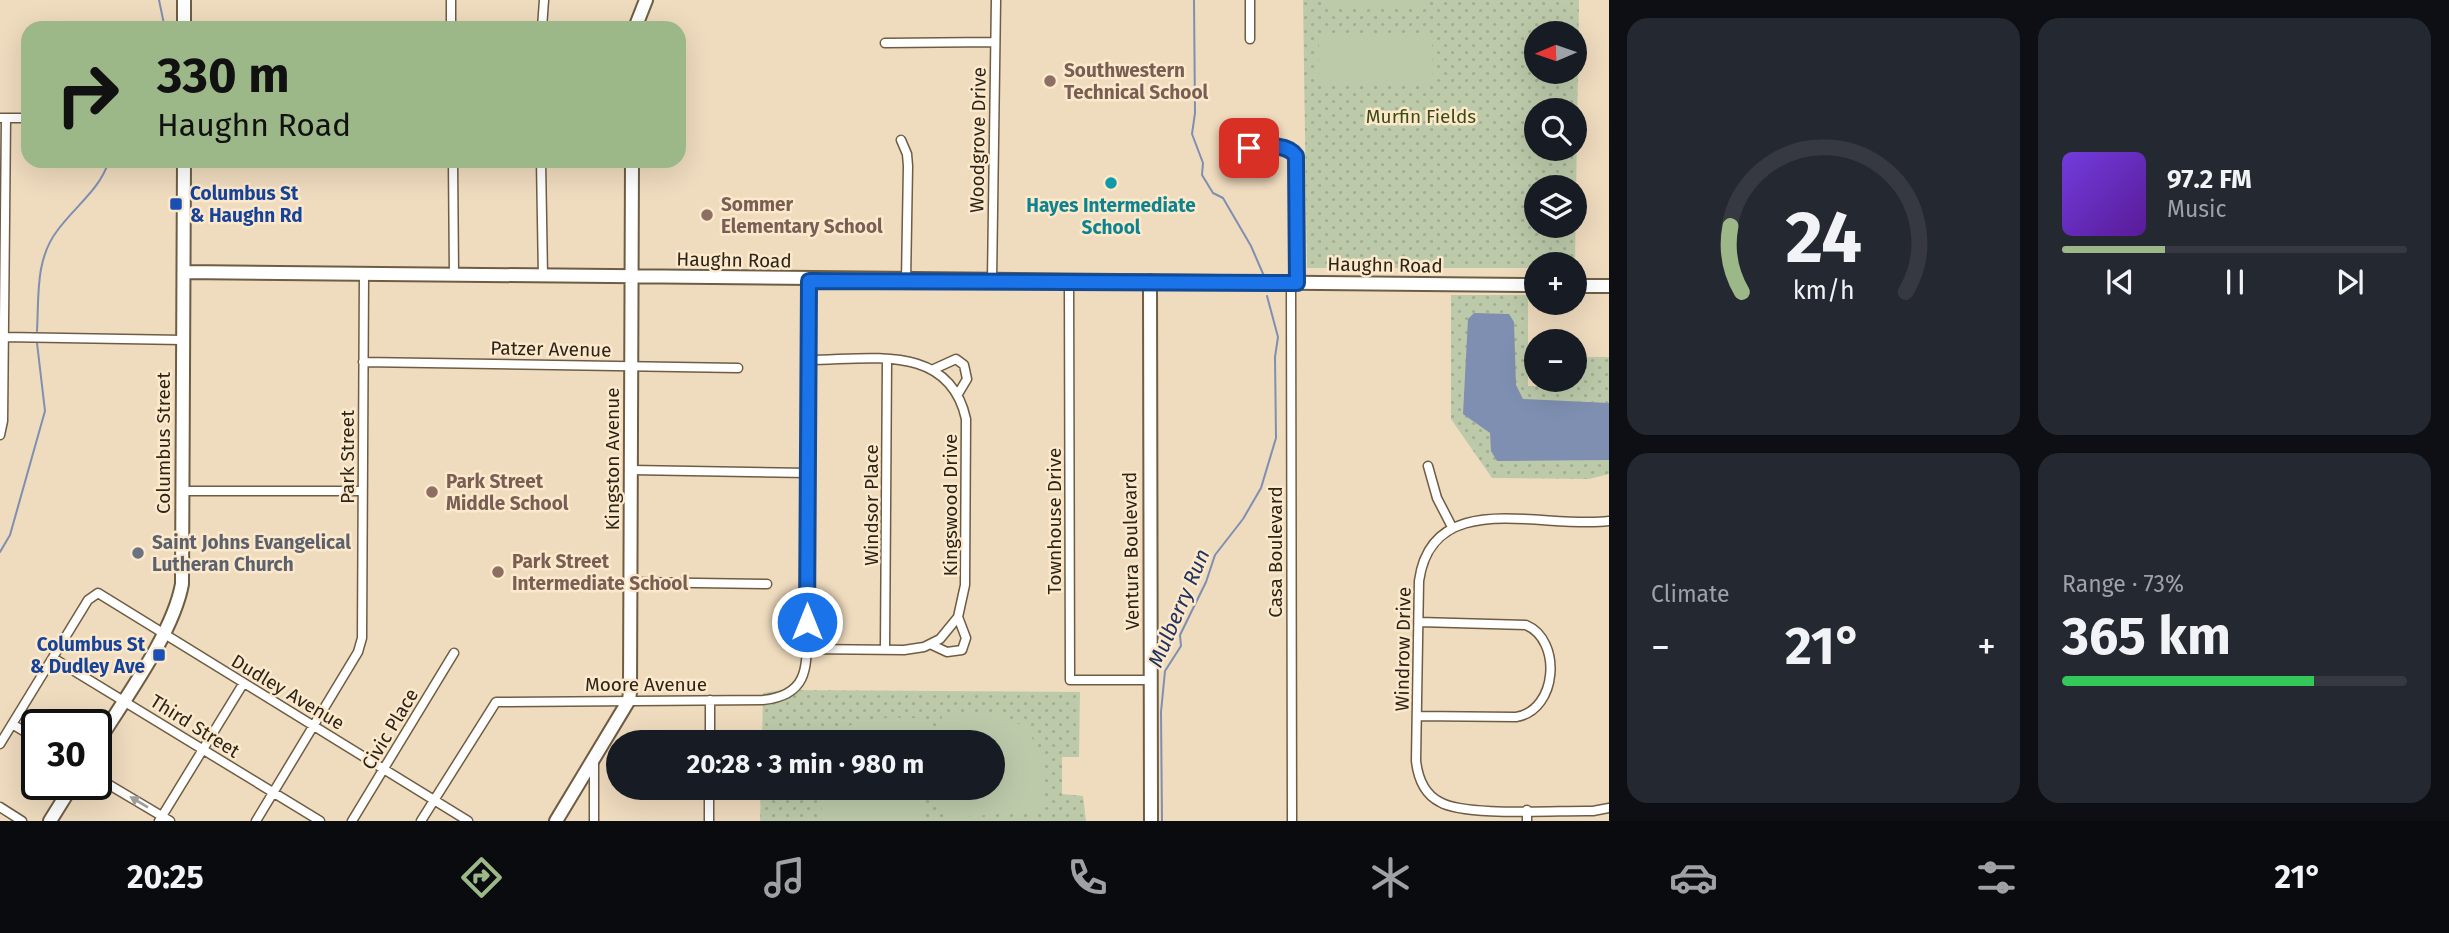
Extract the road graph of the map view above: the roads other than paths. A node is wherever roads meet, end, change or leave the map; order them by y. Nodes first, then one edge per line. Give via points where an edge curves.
1 (184, 0) edge
2 (451, 0) edge
3 (544, 0) edge
4 (646, 0) edge
5 (996, 0) edge
6 (1250, 0) edge
7 (184, 21) edge
8 (451, 21) edge
9 (542, 21) edge
10 (638, 21) edge
11 (1250, 39) dead end
12 (995, 42) junction
13 (885, 43) dead end
14 (3, 118) edge
15 (21, 118) edge
16 (901, 140) dead end
17 (1249, 148) dead end
18 (184, 168) edge
19 (453, 168) edge
20 (541, 168) edge
21 (632, 168) edge
22 (184, 272) junction
23 (363, 274) junction
24 (2, 275) edge
25 (454, 275) junction
26 (542, 277) junction
27 (632, 278) junction
28 (992, 280) junction
29 (809, 281) junction
30 (906, 281) junction
31 (1069, 281) junction
32 (1150, 281) junction
33 (1294, 283) junction
34 (1524, 285) edge
35 (1587, 286) edge
36 (1609, 286) edge
37 (4, 337) junction
38 (183, 340) junction
39 (809, 359) junction
40 (887, 360) junction
41 (2, 361) edge
42 (363, 362) junction
43 (631, 366) junction
44 (738, 368) dead end
45 (934, 369) junction
46 (958, 394) junction
47 (0, 435) edge
48 (1427, 466) dead end
49 (631, 470) junction
50 (808, 473) junction
51 (182, 491) junction
52 (362, 491) junction
53 (1609, 521) edge
54 (1452, 527) junction
55 (631, 582) junction
56 (767, 584) dead end
57 (958, 617) junction
58 (1419, 622) junction
59 (163, 634) junction
60 (932, 645) junction
61 (806, 649) junction
62 (885, 650) junction
63 (454, 653) dead end
64 (53, 658) junction
65 (1151, 680) junction
66 (243, 684) junction
67 (123, 700) junction
68 (629, 700) junction
69 (710, 701) junction
70 (1417, 716) junction
71 (112, 718) edge
72 (12, 724) junction
73 (314, 726) junction
74 (21, 729) edge
75 (710, 730) edge
76 (0, 744) edge
77 (203, 750) junction
78 (594, 758) junction
79 (384, 769) junction
80 (112, 787) edge
81 (272, 793) junction
82 (63, 800) edge
83 (709, 800) edge
84 (434, 801) junction
85 (0, 807) edge
86 (1609, 808) edge
87 (1527, 810) junction
88 (164, 819) edge
89 (22, 821) edge
90 (50, 821) edge
91 (256, 821) edge
92 (320, 821) edge
93 (352, 821) edge
94 (421, 821) edge
95 (468, 821) edge
96 (555, 821) edge
97 (594, 821) edge
98 (709, 821) edge
99 (1151, 821) edge
100 (1292, 821) edge
101 (1527, 821) edge

1 - 7 street
2 - 8 street
3 - 9 street
4 - 10 street
5 - 12 street, Woodgrove Drive
6 - 11 street
12 - 13 street
12 - 28 street, Woodgrove Drive
14 - 15 street
14 - 24 street
16 - 30 street via 908,166
17 - 33 street, Casa Boulevard via 1283,147 1296,156
18 - 22 street, Columbus Street
19 - 25 street
20 - 26 street
21 - 27 street, Kingston Avenue
22 - 23 street, Haughn Road
22 - 38 street, Columbus Street
23 - 25 street, Haughn Road
23 - 42 street, Park Street
24 - 37 street
25 - 26 street, Haughn Road
26 - 27 street, Haughn Road
27 - 29 street, Haughn Road
27 - 43 street, Kingston Avenue
28 - 30 street, Haughn Road
28 - 31 street, Haughn Road
29 - 30 street, Haughn Road
29 - 39 street
31 - 32 street, Haughn Road
31 - 65 street, Townhouse Drive via 1070,680
32 - 33 street, Haughn Road
32 - 65 street, Ventura Boulevard
33 - 34 street, Haughn Road
33 - 100 street, Casa Boulevard
35 - 36 street
37 - 38 street
37 - 41 street
38 - 51 street, Columbus Street
39 - 40 street, Kingswood Drive
39 - 50 street
40 - 45 street, Kingswood Drive via 911,361
40 - 62 street, Windsor Place
41 - 47 street
42 - 43 street, Patzer Avenue
42 - 52 street, Park Street
43 - 44 street, Patzer Avenue
43 - 49 street, Kingston Avenue
45 - 46 street, Kingswood Drive
45 - 46 street, Kingswood Drive via 956,359 964,365 967,379
46 - 57 street, Kingswood Drive via 967,432 965,585
48 - 54 street
49 - 50 street
49 - 55 street, Kingston Avenue
50 - 61 street
51 - 52 street
51 - 59 street, Columbus Street via 182,584
52 - 73 street, Park Street via 361,645
53 - 54 street via 1483,520
54 - 58 street, Windrow Drive via 1434,541 1421,567
55 - 56 street
55 - 68 street, Kingston Avenue
57 - 60 street
57 - 60 street, Kingswood Drive via 966,638 962,650 947,652
58 - 70 street, Windrow Drive
58 - 70 street via 1534,628 1548,647 1548,677 1544,702 1524,716
59 - 64 street, Dudley Avenue via 100,594 92,595
59 - 66 street, Dudley Avenue
59 - 67 street, Columbus Street
60 - 62 street, Kingswood Drive
61 - 62 street, Kingswood Drive
61 - 69 street, Moore Avenue via 804,676 779,699
63 - 79 street, Civic Place
64 - 67 street, Third Street
64 - 72 street
65 - 99 street, Ventura Boulevard
66 - 73 street, Dudley Avenue
66 - 77 street
67 - 71 street, Columbus Street
67 - 77 street, Third Street
68 - 69 street, Moore Avenue
68 - 78 street
68 - 84 street, Moore Avenue via 502,700 492,705
69 - 75 street
70 - 87 street, Windrow Drive via 1418,773 1429,795 1451,807
72 - 74 street
72 - 76 street
73 - 79 street, Dudley Avenue
73 - 81 street, Park Street
77 - 81 street, Third Street
77 - 88 street
78 - 96 street
78 - 97 street
79 - 84 street, Dudley Avenue
79 - 93 street, Civic Place
88 -> 80 street
81 - 91 street, Park Street
81 - 92 street, Third Street
82 - 90 street
83 - 98 street
84 - 94 street
84 - 95 street, Dudley Avenue
85 - 89 street
86 - 87 street, Windrow Drive
87 - 101 street

